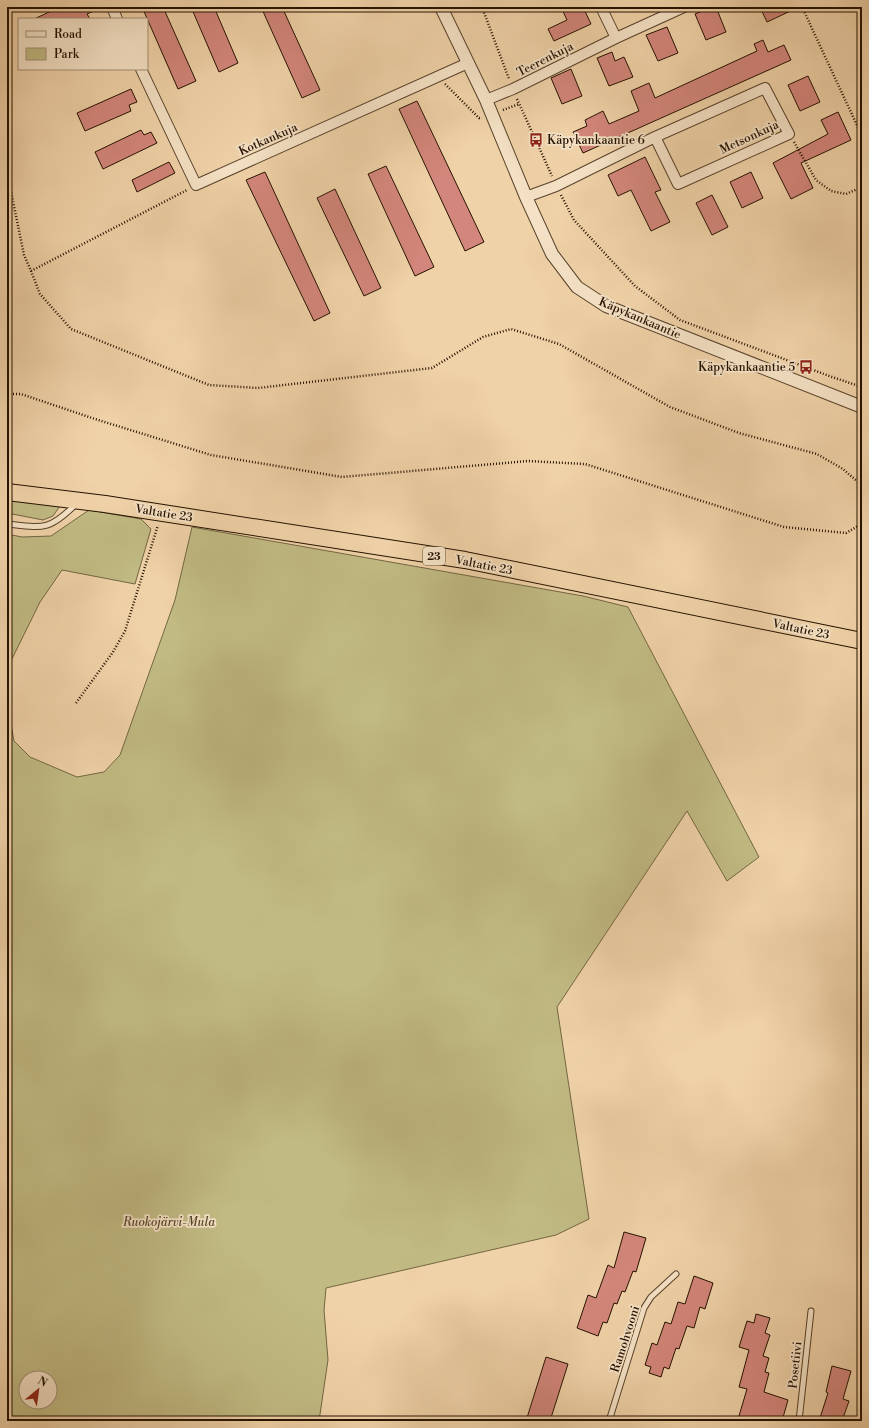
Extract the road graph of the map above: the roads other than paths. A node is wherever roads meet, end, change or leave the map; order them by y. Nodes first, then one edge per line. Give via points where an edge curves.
1 (112, 7) edge
2 (440, 7) edge
3 (601, 7) edge
4 (684, 7) edge
5 (117, 18) edge
6 (616, 38) junction
7 (468, 63) junction
8 (141, 70) edge
9 (486, 100) junction
10 (655, 137) junction
11 (526, 196) junction
12 (862, 407) edge
13 (7, 492) edge
14 (79, 501) junction
15 (7, 524) edge
16 (862, 641) edge
17 (676, 1274) dead end
18 (811, 1311) dead end
19 (609, 1421) edge
20 (799, 1421) edge

1 - 5 street
2 - 7 street, Käpykankaantie
3 - 6 street
4 - 6 street, Teerenkuja
6 - 9 street, Teerenkuja via 513,90
7 - 8 street, Kotkankuja via 196,185
7 - 9 street, Käpykankaantie
9 - 11 street, Käpykankaantie
10 - 10 street, Metsonkuja via 765,88 789,134 678,184
10 - 11 street, Metsonkuja via 556,186
11 - 12 street, Käpykankaantie via 552,254 577,287 606,306
13 - 14 highway, Valtatie 23 / 23
14 - 15 lane via 50,526
14 - 16 highway, Valtatie 23 / 23 via 465,560
17 - 19 lane, Ramohvooni via 651,1297 644,1308
18 - 20 lane, Posetiivi

